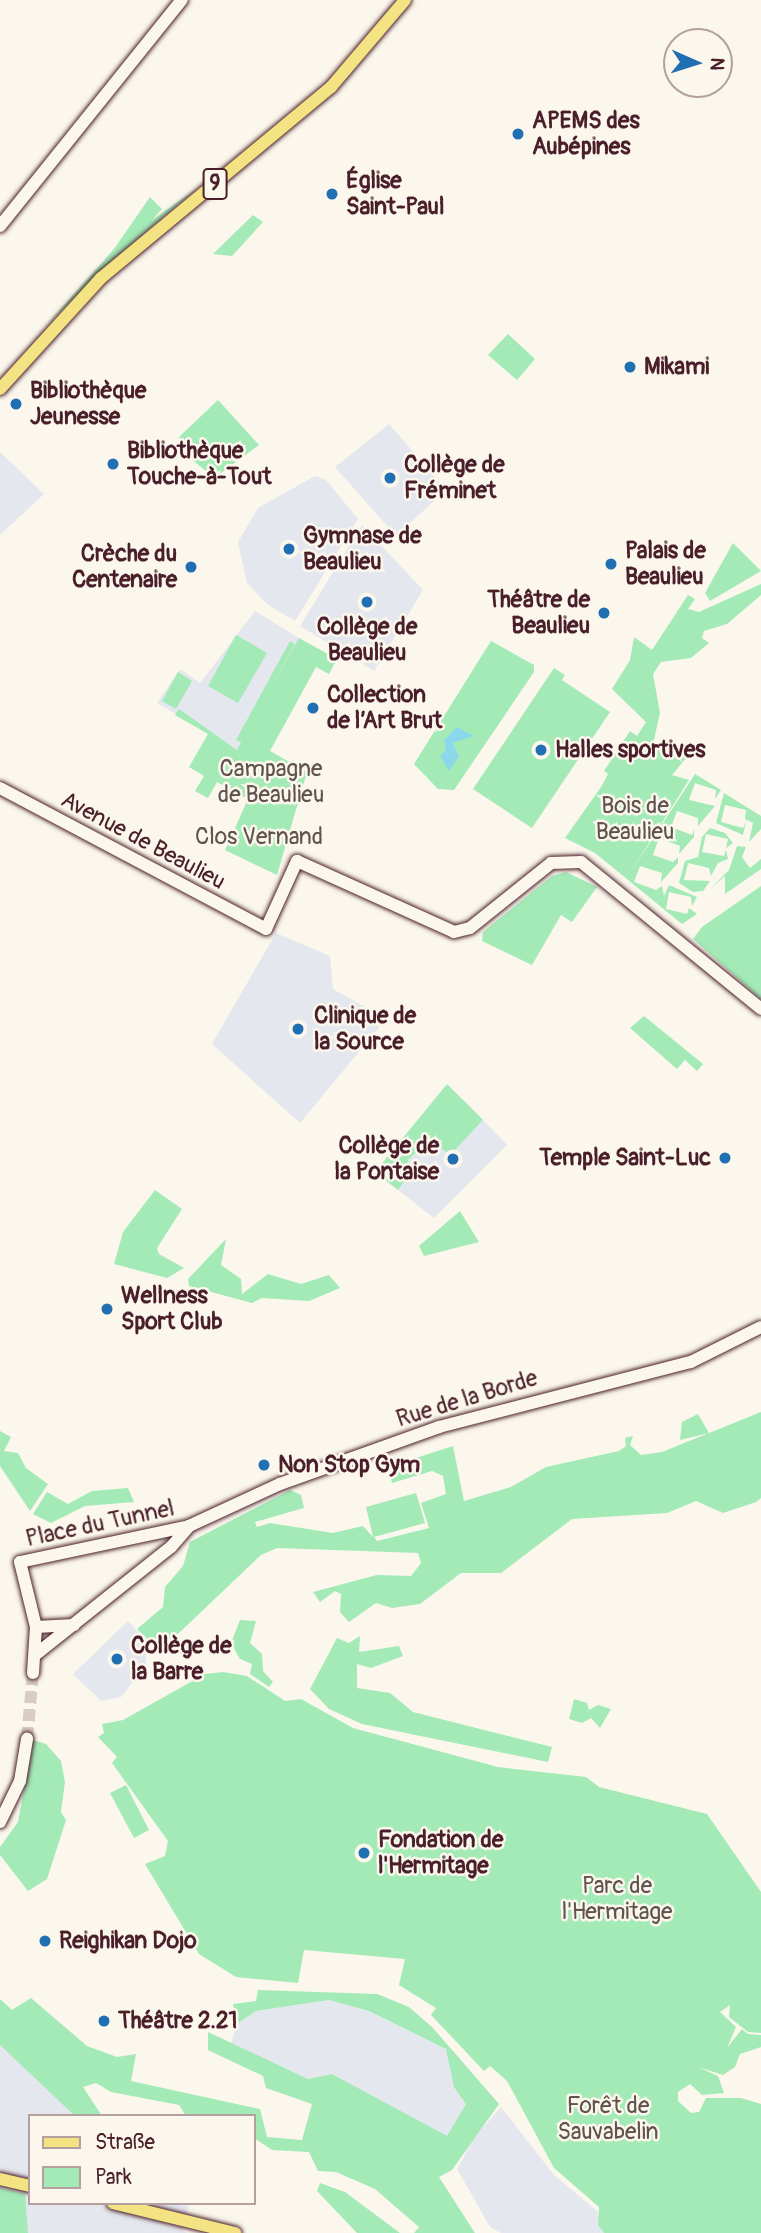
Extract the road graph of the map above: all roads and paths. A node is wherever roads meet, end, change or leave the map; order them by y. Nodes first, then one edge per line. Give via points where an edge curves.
1 (182, 0) edge
2 (404, 0) edge
3 (0, 226) edge
4 (0, 389) edge
5 (0, 788) edge
6 (761, 1009) edge
7 (761, 1327) edge
8 (189, 1526) junction
9 (74, 1625) junction
10 (36, 1627) junction
11 (35, 1655) junction
12 (33, 1674) tunnel mouth
13 (27, 1739) tunnel mouth
14 (0, 1822) edge
15 (0, 2179) edge
16 (28, 2186) edge
17 (122, 2205) edge
18 (235, 2233) edge

1 - 3 main road
2 - 4 main road, 9 via 331,87 101,278
5 - 6 main road, Avenue de Beaulieu via 266,929 298,861 454,932 470,928 551,863 574,860 594,869
7 - 8 main road, Rue de la Borde via 691,1363 439,1427 280,1484
8 - 9 main road, Place du Tunnel
8 - 10 main road, Place du Tunnel via 20,1562
9 - 10 main road
9 - 11 main road, Place du Tunnel
10 - 11 main road, Place du Tunnel
11 - 12 main road, Place du Tunnel
13 - 14 main road via 20,1781
15 - 16 main road
17 - 18 main road

